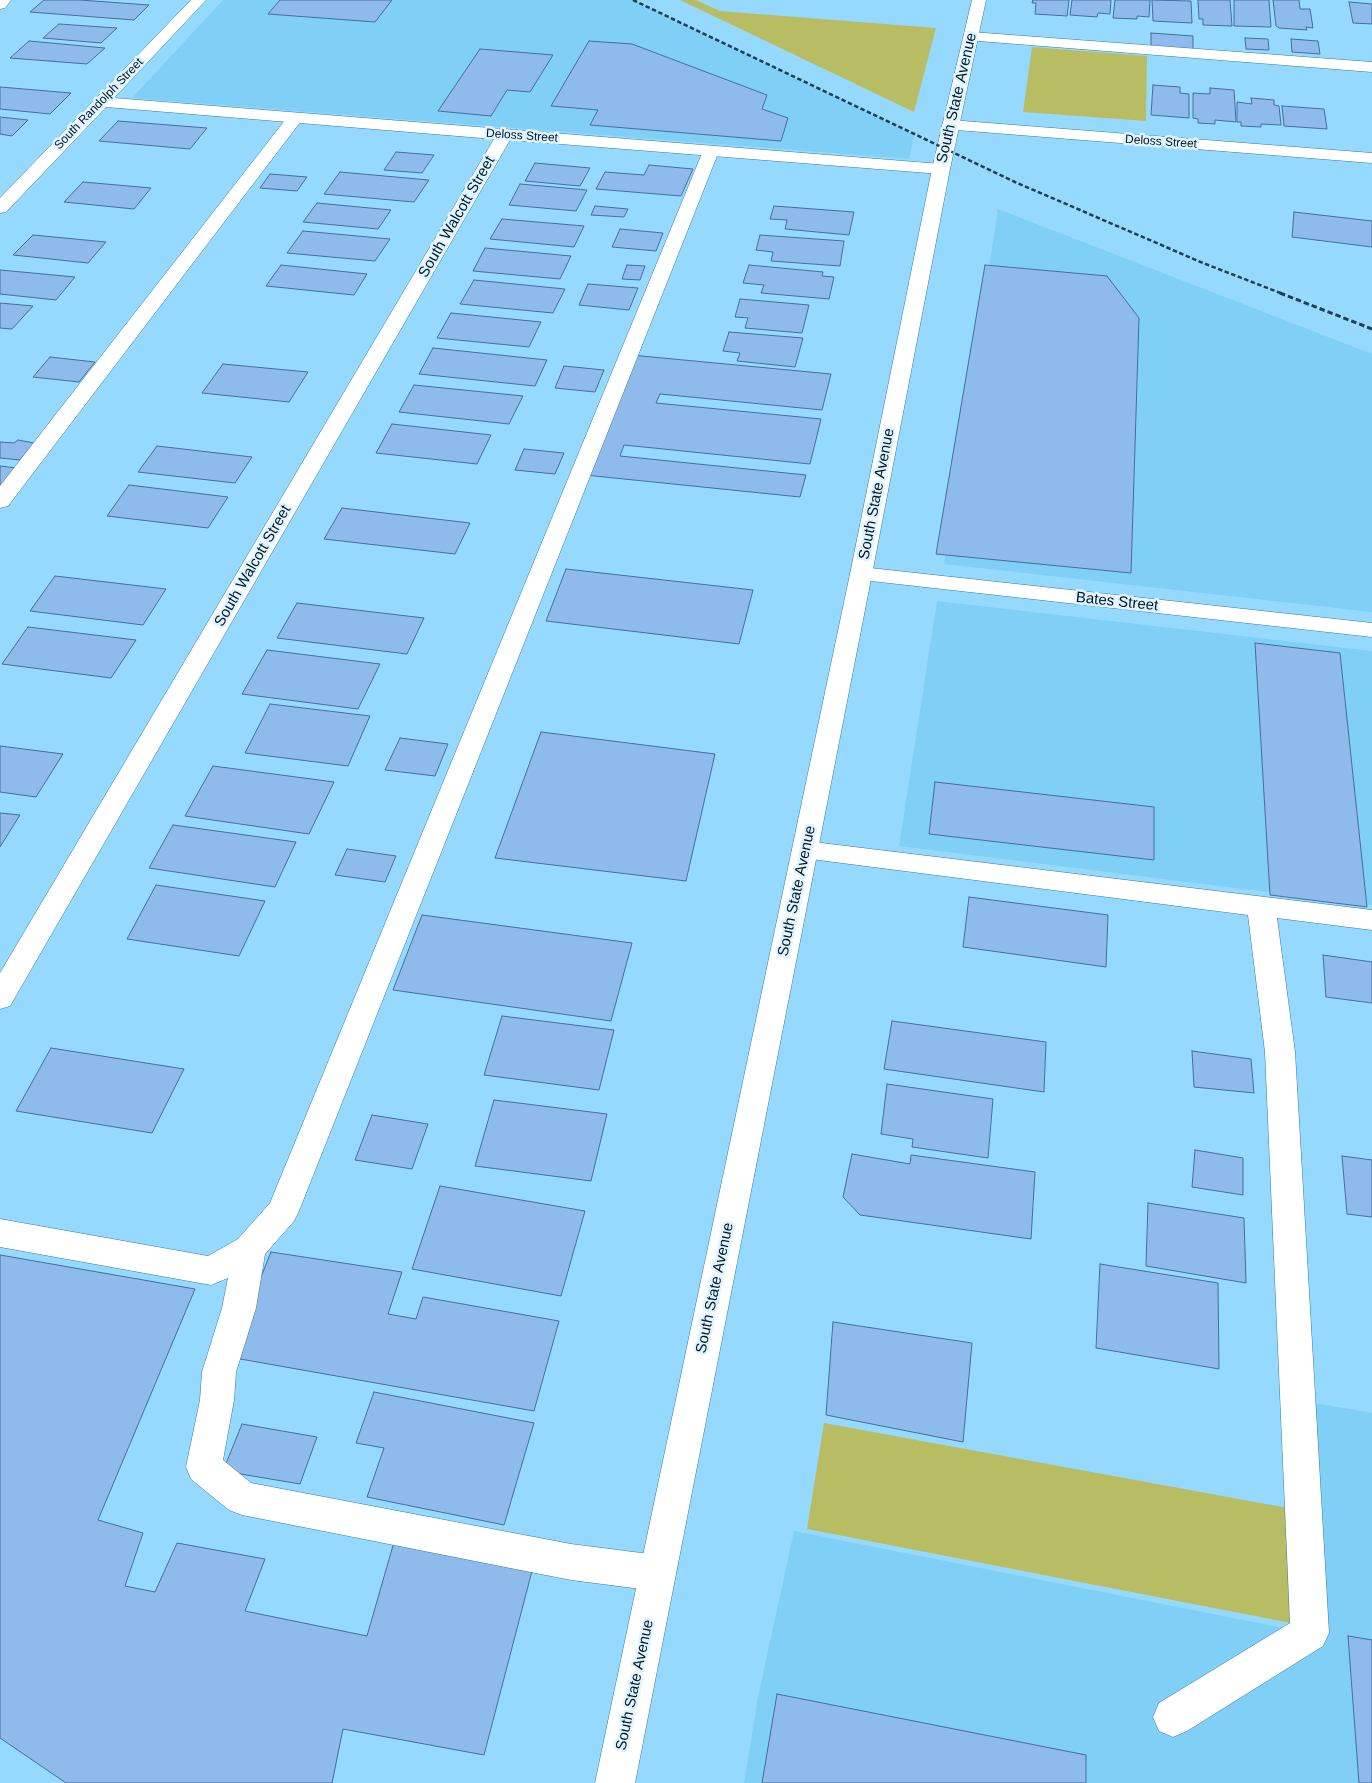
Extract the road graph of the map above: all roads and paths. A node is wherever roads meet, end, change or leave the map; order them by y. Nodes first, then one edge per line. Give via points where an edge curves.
1 (4, 0) edge
2 (199, 0) edge
3 (979, 0) edge
4 (0, 4) edge
5 (970, 37) junction
6 (1372, 66) edge
7 (102, 101) junction
8 (295, 118) junction
9 (950, 125) junction
10 (505, 135) junction
11 (711, 151) junction
12 (1372, 158) edge
13 (941, 169) junction
14 (0, 208) edge
15 (0, 501) edge
16 (861, 574) junction
17 (1372, 630) edge
18 (805, 850) junction
19 (1261, 906) junction
20 (1372, 920) edge
21 (0, 998) edge
22 (0, 1233) edge
23 (250, 1249) junction
24 (657, 1573) junction
25 (1173, 1717) dead end
26 (615, 1783) edge

1 - 4 street
2 - 7 street, South Randolph Street
3 - 5 street, South State Avenue
5 - 6 street
5 - 9 street, South State Avenue
7 - 8 street, Deloss Street
7 - 14 street, South Randolph Street
8 - 10 street, Deloss Street
8 - 15 street
9 - 12 street, Deloss Street
9 - 13 street, South State Avenue
10 - 11 street, Deloss Street
10 - 21 street, South Walcott Street
11 - 13 street, Deloss Street
11 - 23 street via 283,1211
13 - 16 street, South State Avenue
16 - 17 street, Bates Street
16 - 18 street, South State Avenue
18 - 19 street
18 - 24 street, South State Avenue
19 - 20 street
19 - 25 street via 1280,1052 1310,1634
22 - 23 street via 211,1271
23 - 24 street via 239,1308 219,1372 204,1467 242,1498 571,1562
24 - 26 street, South State Avenue

